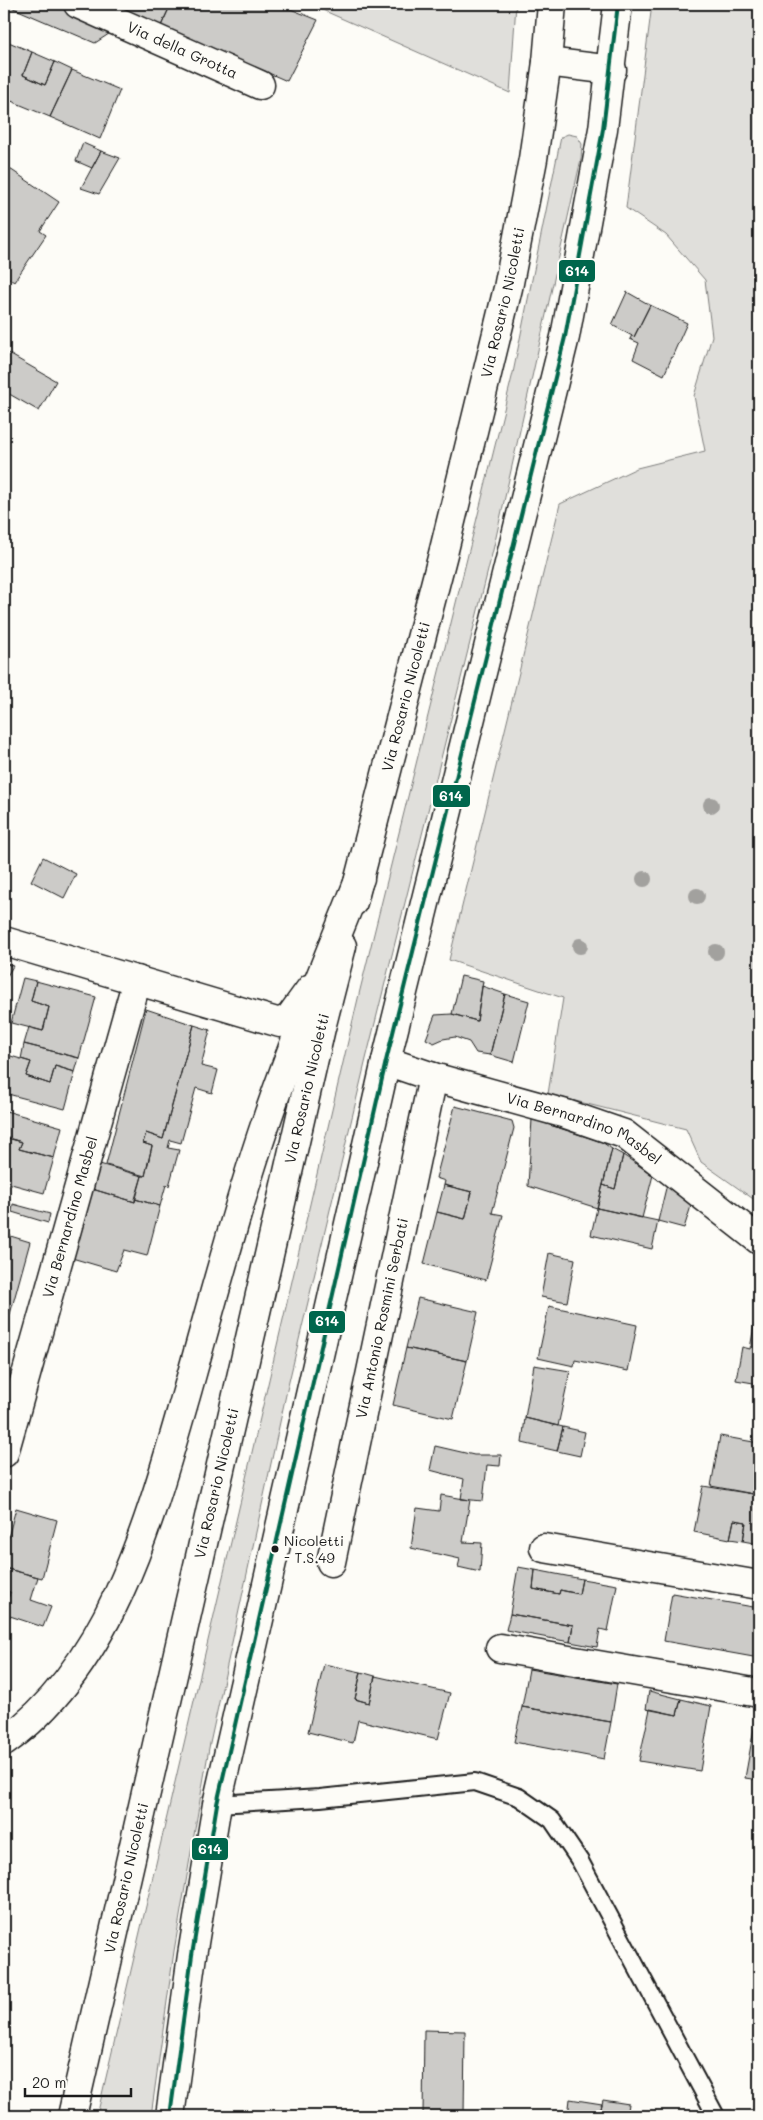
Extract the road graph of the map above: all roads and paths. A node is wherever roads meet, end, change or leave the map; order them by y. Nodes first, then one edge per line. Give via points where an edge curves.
1 (78, 4) edge
2 (552, 4) edge
3 (618, 4) edge
4 (547, 62) junction
5 (612, 70) junction
6 (260, 85) dead end
7 (360, 878) junction
8 (4, 941) edge
9 (332, 949) junction
10 (137, 980) junction
11 (386, 1061) junction
12 (433, 1076) junction
13 (759, 1240) edge
14 (4, 1453) edge
15 (544, 1548) dead end
16 (331, 1562) dead end
17 (759, 1585) edge
18 (500, 1648) dead end
19 (759, 1693) edge
20 (4, 1742) edge
21 (217, 1804) junction
22 (72, 2116) edge
23 (170, 2116) edge
24 (716, 2116) edge

1 - 6 main road, Via della Grotta
2 - 4 main road, Via Rosario Nicoletti
3 - 5 main road
4 - 5 main road
4 - 7 main road, Via Rosario Nicoletti via 508,288
5 - 11 main road via 566,337
7 - 9 main road
7 - 22 main road, Via Rosario Nicoletti via 321,1028
8 - 10 main road
9 - 10 main road via 305,998 290,1017 280,1023
9 - 20 main road via 294,1042 250,1171 169,1453 122,1587 75,1669 51,1699
10 - 14 main road, Via Bernardino Masbel
11 - 12 main road, Via Bernardino Masbel
11 - 21 main road
12 - 13 main road, Via Bernardino Masbel via 624,1134
12 - 16 main road, Via Antonio Rosmini Serbati
15 - 17 main road
18 - 19 main road
21 - 23 main road
21 - 24 lane via 320,1798 475,1782 519,1797 552,1820 580,1861

